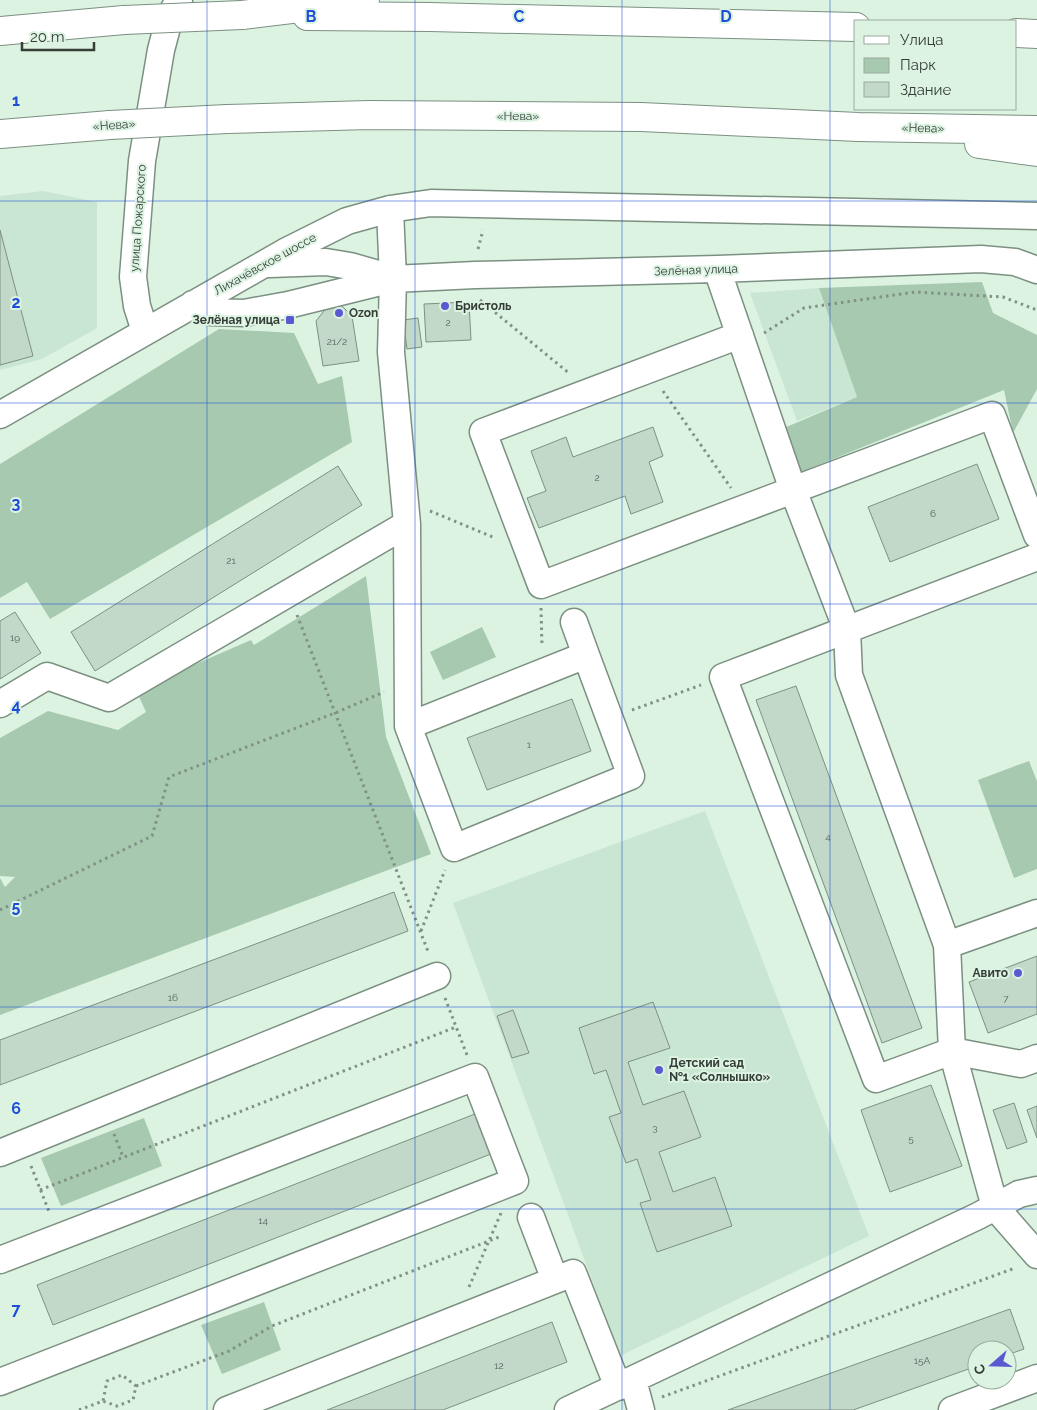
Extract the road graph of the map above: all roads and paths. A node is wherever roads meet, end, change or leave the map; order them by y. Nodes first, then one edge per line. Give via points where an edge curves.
1 (179, 0) edge
2 (365, 0) edge
3 (242, 16) junction
4 (854, 27) edge
5 (0, 31) edge
6 (1017, 33) edge
7 (1037, 34) edge
8 (858, 127) junction
9 (1037, 130) edge
10 (0, 134) edge
11 (1037, 152) edge
12 (390, 209) junction
13 (1037, 216) edge
14 (483, 230) dead end
15 (477, 254) dead end
16 (264, 264) junction
17 (717, 270) junction
18 (1037, 270) edge
19 (394, 279) junction
20 (477, 298) dead end
21 (193, 304) junction
22 (1037, 310) edge
23 (146, 331) junction
24 (742, 340) junction
25 (648, 370) junction
26 (591, 391) junction
27 (0, 415) edge
28 (793, 490) junction
29 (745, 508) junction
30 (406, 512) junction
31 (1037, 535) edge
32 (528, 552) junction
33 (1037, 557) edge
34 (541, 585) junction
35 (288, 593) junction
36 (574, 622) dead end
37 (847, 630) junction
38 (586, 655) junction
39 (543, 672) junction
40 (723, 677) junction
41 (408, 682) junction
42 (0, 704) edge
43 (335, 713) junction
44 (610, 718) junction
45 (408, 726) junction
46 (454, 848) junction
47 (0, 910) edge
48 (1037, 912) edge
49 (420, 932) junction
50 (948, 945) junction
51 (437, 976) junction
52 (456, 1026) junction
53 (952, 1051) junction
54 (1037, 1058) edge
55 (475, 1077) junction
56 (12, 1148) edge
57 (515, 1181) junction
58 (40, 1190) junction
59 (1037, 1190) edge
60 (995, 1207) junction
61 (531, 1216) dead end
62 (499, 1237) dead end
63 (59, 1238) junction
64 (489, 1240) junction
65 (0, 1260) edge
66 (1028, 1261) edge
67 (555, 1280) junction
68 (454, 1320) junction
69 (1037, 1378) edge
70 (0, 1382) edge
71 (136, 1386) junction
72 (621, 1398) edge
73 (103, 1401) junction
74 (79, 1410) edge
75 (227, 1410) edge
76 (568, 1410) edge
77 (952, 1410) edge

1 - 23 street, улица Пожарского via 170,16 161,50 142,161 133,277 137,306
2 - 3 main road
3 - 4 main road
3 - 5 main road, bridge via 124,20
6 - 7 main road
8 - 9 main road, «Нева»
8 - 10 main road, «Нева», bridge via 641,117 369,116 227,119
8 - 11 main road
12 - 13 street, Лихачёвское шоссе via 432,203
12 - 16 street, Лихачёвское шоссе via 347,221
12 - 19 street
14 - 15 path
16 - 19 street via 326,262
16 - 21 street, Лихачёвское шоссе
17 - 18 street, Зелёная улица via 981,259 1014,262
17 - 19 street, Зелёная улица
17 - 24 street
19 - 21 street via 244,313 210,312
19 - 30 street via 391,352
20 - 26 path
21 - 23 street, Лихачёвское шоссе
22 - 24 path via 1003,296 915,292 804,308
23 - 27 street
24 - 25 street
24 - 28 street
25 - 26 street
25 - 29 path
26 - 32 street via 483,432
28 - 29 street
28 - 31 street via 992,415
28 - 37 street
29 - 34 street
30 - 32 path
30 - 35 street
30 - 41 street
32 - 34 street
33 - 37 street
34 - 39 path
35 - 42 street via 109,698 47,676
35 - 43 path
36 - 38 street
37 - 40 street
37 - 50 street via 849,674
38 - 39 street
38 - 44 street
39 - 45 street
40 - 44 path
40 - 53 street via 876,1079
41 - 43 path
41 - 45 street
43 - 47 path via 169,777 152,836
43 - 49 path
44 - 46 street via 631,776
45 - 46 street
46 - 49 path
48 - 50 street
49 - 51 path
50 - 53 street
51 - 52 path
51 - 56 street
52 - 55 path
52 - 58 path
53 - 54 street via 1021,1064
53 - 60 street
55 - 57 street
55 - 63 street
56 - 58 path
57 - 64 path
57 - 70 street
58 - 63 path
59 - 60 street via 1019,1194
60 - 66 street
60 - 72 street
61 - 67 street
62 - 64 path
63 - 65 street
64 - 68 path
64 - 71 path via 272,1326 229,1351
66 - 72 path
67 - 68 street
67 - 72 street via 573,1273
68 - 75 street
69 - 77 street
71 - 73 path via 133,1400 116,1406
71 - 73 path via 122,1375 107,1381
72 - 76 street
73 - 74 path

